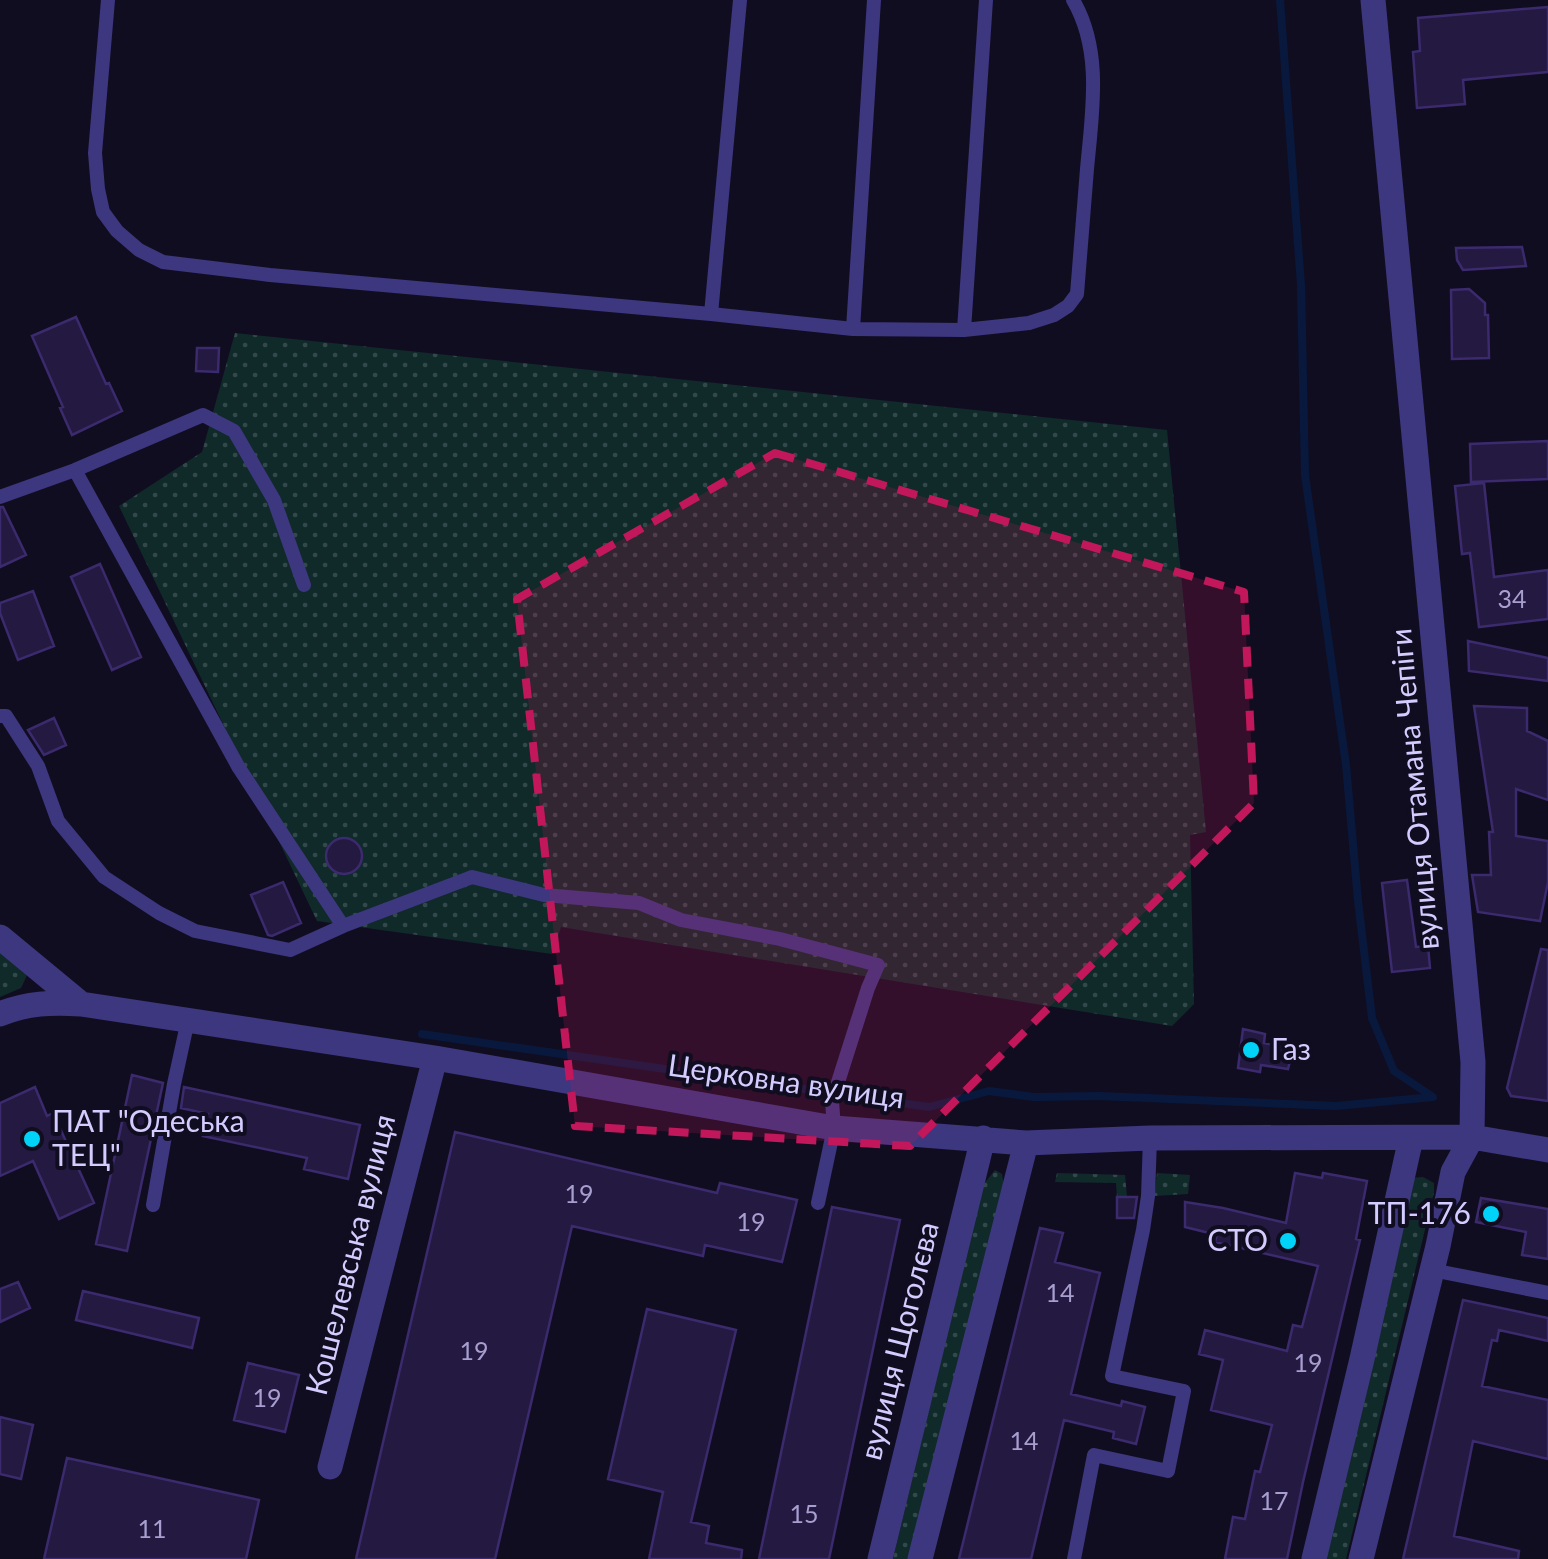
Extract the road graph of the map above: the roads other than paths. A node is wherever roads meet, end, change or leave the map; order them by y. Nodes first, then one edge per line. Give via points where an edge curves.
1 (108, 0) edge
2 (740, 0) edge
3 (874, 0) edge
4 (986, 0) edge
5 (1073, 0) edge
6 (1372, 0) edge
7 (711, 314) junction
8 (853, 329) junction
9 (964, 330) junction
10 (75, 470) junction
11 (0, 497) edge
12 (304, 585) dead end
13 (0, 716) edge
14 (342, 926) junction
15 (0, 937) edge
16 (81, 1004) junction
17 (0, 1014) edge
18 (188, 1020) junction
19 (435, 1058) junction
20 (834, 1128) junction
21 (1472, 1137) junction
22 (983, 1138) junction
23 (1150, 1138) junction
24 (1410, 1138) junction
25 (1026, 1142) junction
26 (1548, 1150) edge
27 (818, 1203) dead end
28 (153, 1206) dead end
29 (1432, 1270) junction
30 (1548, 1293) edge
31 (330, 1467) dead end
32 (880, 1559) edge
33 (920, 1559) edge
34 (1074, 1559) edge
35 (1314, 1559) edge
36 (1361, 1559) edge

1 - 7 lane via 98,189 103,212 139,250 163,262 270,275
2 - 7 lane
3 - 8 lane
4 - 9 lane
5 - 9 lane via 1090,47 1094,90 1077,294 1054,315 1029,323
6 - 21 street, вулиця Отамана Чепіги via 1473,1062
7 - 8 lane
8 - 9 lane
10 - 11 lane
10 - 12 lane via 203,415 234,431 274,500
10 - 14 lane via 239,768
13 - 14 lane via 38,766 58,821 104,877 158,912 195,931 290,950
14 - 20 lane via 472,877 544,894 639,903 681,920 878,965 832,1101
15 - 16 street
16 - 17 street, Церковна вулиця via 31,1004
16 - 18 street, Церковна вулиця
18 - 19 street, Церковна вулиця
18 - 28 lane
19 - 20 street, Церковна вулиця
19 - 31 street, Кошелевська вулиця
20 - 22 street, Церковна вулиця
20 - 27 lane
21 - 24 street, Церковна вулиця
21 - 26 street, Церковна вулиця
21 - 29 street, вулиця Отамана Чепіги via 1454,1172
22 - 25 street, Церковна вулиця
22 - 32 street, вулиця Щоголєва
23 - 24 street, Церковна вулиця
23 - 25 street, Церковна вулиця
23 - 34 lane via 1143,1230 1112,1376 1184,1391 1168,1472 1094,1454
24 - 35 street
25 - 33 street
29 - 30 lane
29 - 36 street, вулиця Отамана Чепіги

